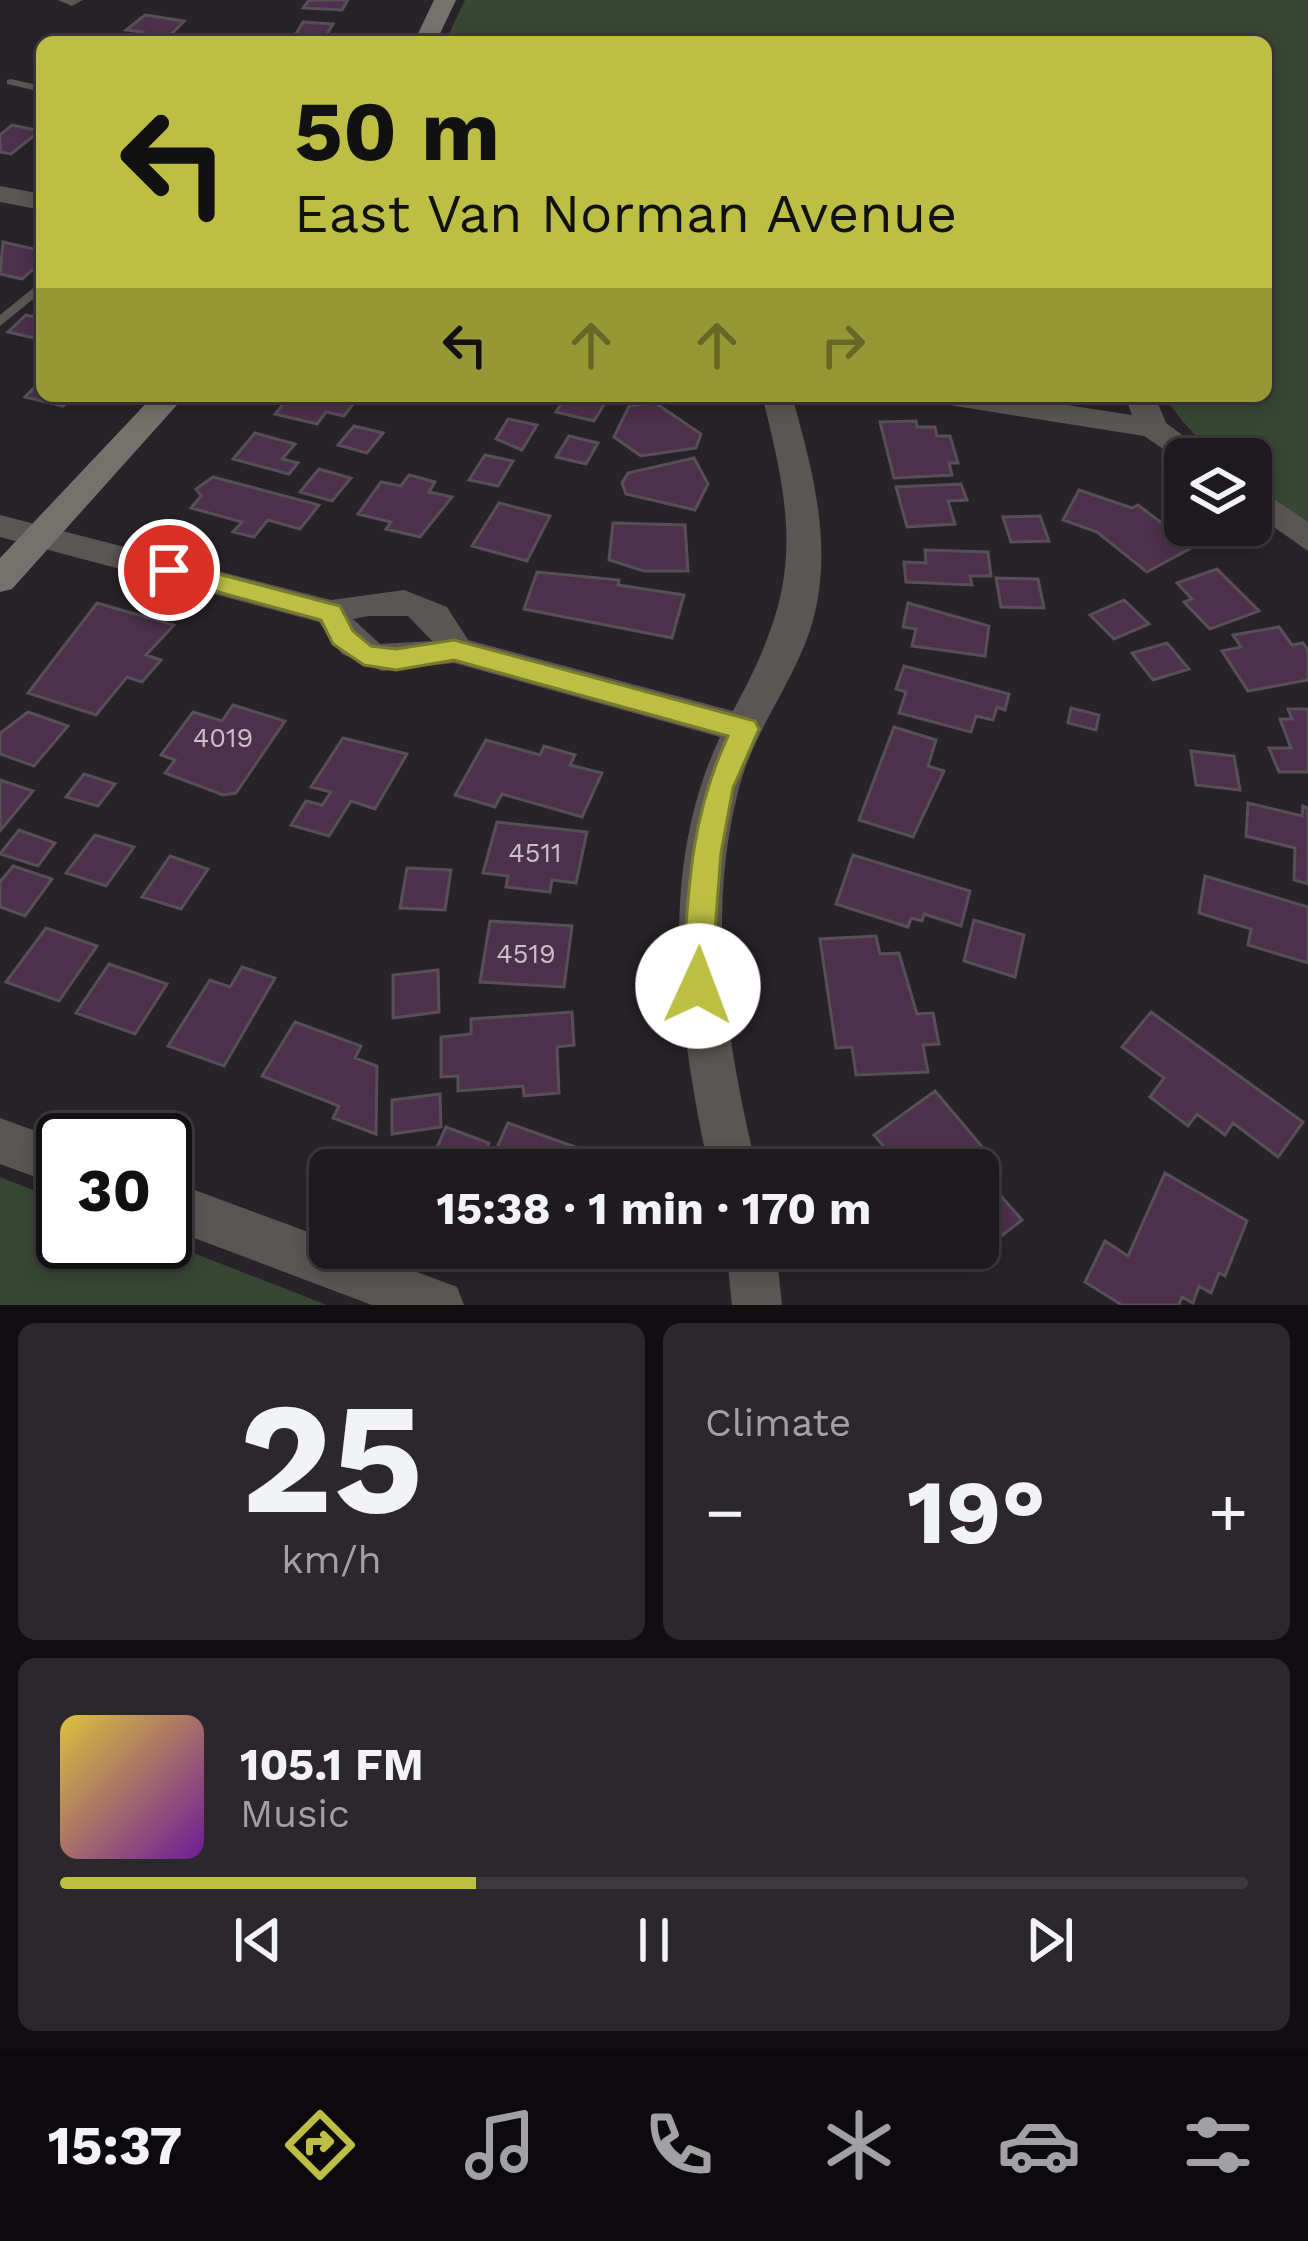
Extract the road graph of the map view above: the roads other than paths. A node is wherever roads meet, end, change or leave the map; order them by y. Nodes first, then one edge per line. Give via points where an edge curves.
1 (445, 0) edge
2 (428, 36) edge
3 (11, 82) dead end
4 (36, 87) edge
5 (0, 194) edge
6 (36, 201) edge
7 (36, 289) edge
8 (0, 322) edge
9 (164, 402) edge
10 (779, 402) edge
11 (987, 402) edge
12 (1142, 402) edge
13 (1153, 428) junction
14 (1168, 438) edge
15 (1272, 510) edge
16 (0, 526) edge
17 (41, 536) junction
18 (1308, 538) edge
19 (0, 580) edge
20 (331, 613) junction
21 (454, 650) junction
22 (745, 729) junction
23 (0, 1141) edge
24 (729, 1149) edge
25 (36, 1155) edge
26 (192, 1213) edge
27 (753, 1269) edge
28 (439, 1305) edge
29 (757, 1305) edge

1 - 2 main road
3 - 4 lane
5 - 6 street
7 - 8 lane
9 - 17 main road
10 - 22 street via 801,487 801,592 789,639
11 - 13 street
12 - 13 street
13 - 14 street
15 - 18 street
16 - 17 street
17 - 19 main road
17 - 20 street
20 - 21 street via 342,637 364,655
20 - 21 street via 385,598 410,602 449,630
21 - 22 street
22 - 24 street via 718,788 706,853 698,986
23 - 25 street
26 - 28 street
27 - 29 street

